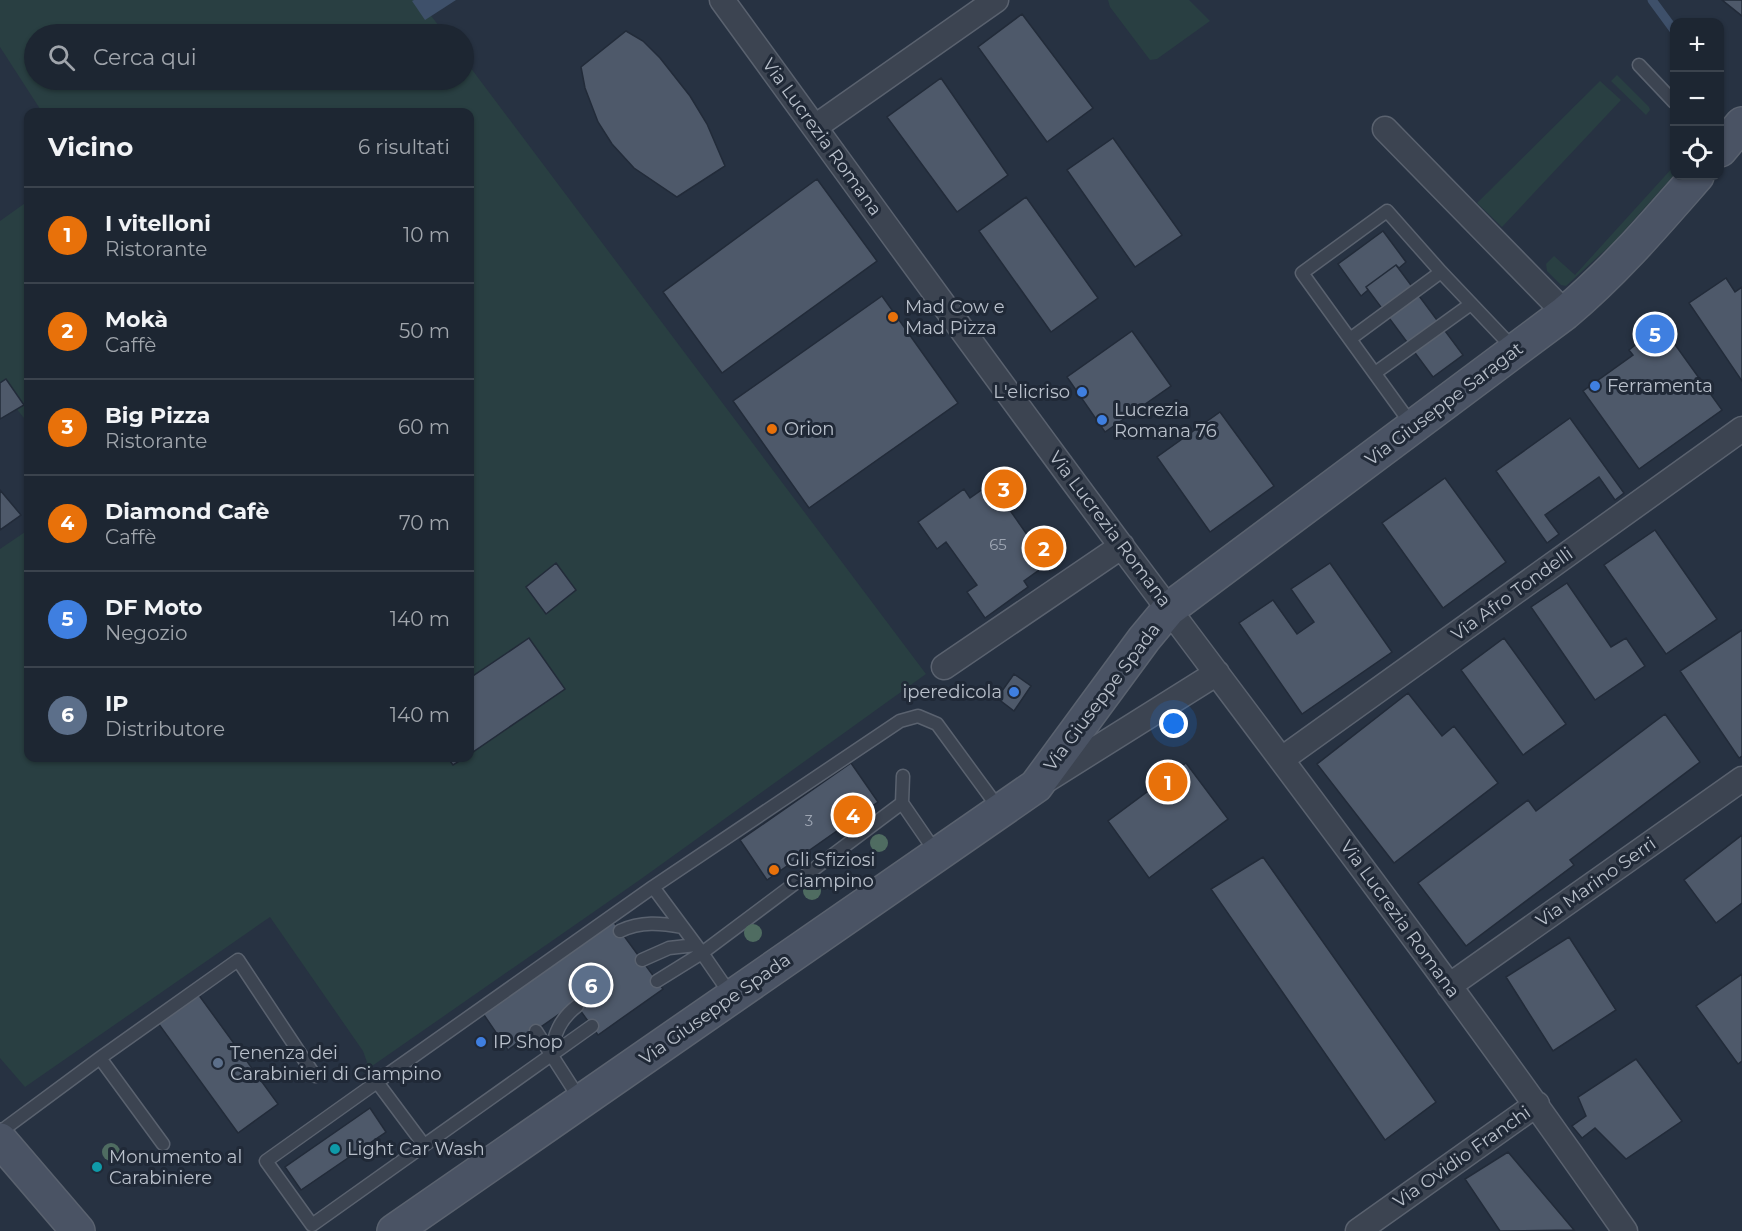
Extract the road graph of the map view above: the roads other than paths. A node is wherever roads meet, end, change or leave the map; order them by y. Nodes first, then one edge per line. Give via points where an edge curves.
1 (722, 0) edge
2 (996, 0) edge
3 (1639, 65) dead end
4 (1670, 98) edge
5 (815, 127) junction
6 (1385, 129) dead end
7 (1693, 180) edge
8 (1441, 272) junction
9 (1471, 304) junction
10 (1565, 313) junction
11 (1350, 339) junction
12 (1516, 350) junction
13 (1375, 373) junction
14 (1413, 427) junction
15 (1742, 429) edge
16 (1122, 546) junction
17 (1169, 609) junction
18 (944, 667) dead end
19 (1217, 673) junction
20 (1282, 759) junction
21 (903, 776) dead end
22 (1742, 779) edge
23 (1036, 786) junction
24 (902, 803) junction
25 (1000, 811) junction
26 (937, 854) junction
27 (653, 887) junction
28 (682, 927) junction
29 (620, 931) dead end
30 (699, 949) junction
31 (642, 960) dead end
32 (657, 981) dead end
33 (1449, 986) junction
34 (732, 997) junction
35 (577, 1006) dead end
36 (592, 1026) dead end
37 (536, 1031) dead end
38 (551, 1054) junction
39 (100, 1058) junction
40 (315, 1076) dead end
41 (377, 1082) junction
42 (581, 1101) junction
43 (1537, 1104) junction
44 (0, 1132) edge
45 (0, 1140) edge
46 (163, 1144) dead end
47 (424, 1145) junction
48 (78, 1231) edge
49 (394, 1231) edge
50 (1358, 1231) edge
51 (1625, 1231) edge

1 - 5 street, Via Lucrezia Romana
2 - 5 street
3 - 4 lane
5 - 16 street, Via Lucrezia Romana
6 - 10 street
7 - 10 street, Via Giuseppe Saragat via 1626,257
8 - 9 lane
8 - 11 lane
8 - 11 lane via 1387,212 1311,266 1302,273
9 - 12 lane
9 - 13 lane
10 - 12 street, Via Giuseppe Saragat
11 - 13 lane
12 - 14 street, Via Giuseppe Saragat
13 - 14 lane
14 - 17 street, Via Giuseppe Saragat
15 - 20 street, Via Afro Tondelli
16 - 17 street, Via Lucrezia Romana
16 - 18 street
17 - 19 street, Via Lucrezia Romana
17 - 23 street, Via Giuseppe Spada
19 - 20 street, Via Lucrezia Romana
19 - 23 street, Via Giuseppe Spada
20 - 33 street, Via Lucrezia Romana
21 - 24 lane
22 - 33 street, Via Marino Serri
23 - 25 street, Via Giuseppe Spada
24 - 26 lane
24 - 30 lane
25 - 26 street, Via Giuseppe Spada
25 - 27 lane via 937,724 918,716 909,717
26 - 34 street, Via Giuseppe Spada
27 - 28 lane
27 - 41 lane
28 - 29 lane via 653,923
28 - 30 lane
30 - 31 lane via 669,948
30 - 32 lane
30 - 34 lane
33 - 43 street, Via Lucrezia Romana
34 - 42 street, Via Giuseppe Spada
35 - 38 lane via 557,1029
36 - 38 lane
37 - 38 lane
38 - 42 lane
38 - 47 lane
39 - 40 lane via 238,960
39 - 44 lane
39 - 46 lane
41 - 47 lane
41 - 47 lane via 266,1161 312,1224
42 - 49 street, Via Giuseppe Spada
43 - 50 street, Via Ovidio Franchi
43 - 51 street, Via Lucrezia Romana
45 - 48 street

